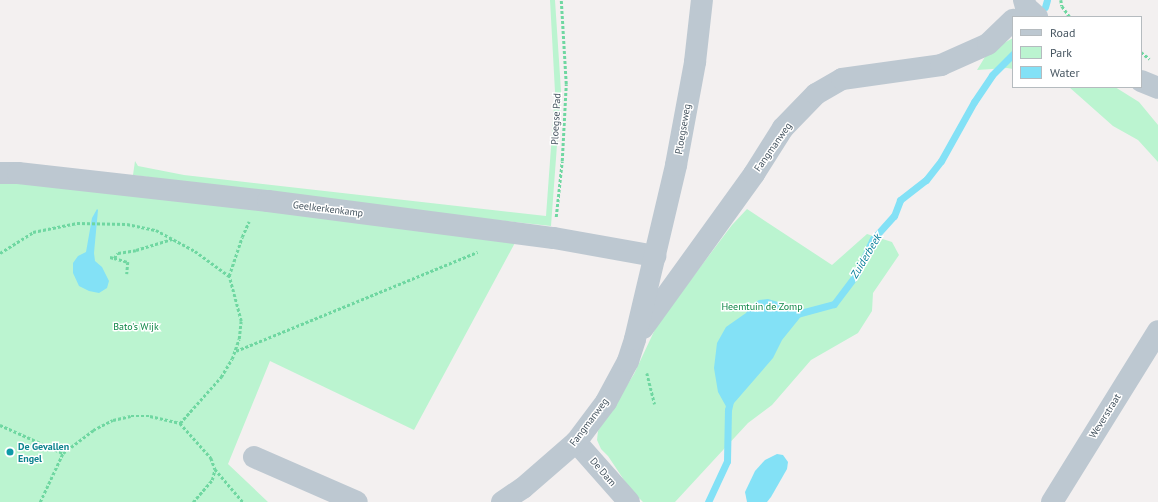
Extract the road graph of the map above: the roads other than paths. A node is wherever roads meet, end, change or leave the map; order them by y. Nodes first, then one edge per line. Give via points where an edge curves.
1 (702, 0) edge
2 (1012, 22) edge
3 (1142, 81) edge
4 (1158, 88) edge
5 (0, 173) edge
6 (655, 256) junction
7 (1158, 331) edge
8 (635, 339) junction
9 (576, 442) junction
10 (254, 456) dead end
11 (357, 502) edge
12 (502, 502) edge
13 (629, 502) edge
14 (1052, 502) edge

1 - 6 street, Ploegseweg via 695,62 678,158
2 - 8 street, Fangmanweg via 988,44 941,66 842,79 816,94 783,128 754,174
3 - 4 street
5 - 6 street, Geelkerkenkamp via 268,201 554,238
6 - 8 street, Fangmanweg
7 - 14 street, Weverstraat
8 - 9 street, Fangmanweg via 628,362 606,402
9 - 12 street, Fangmanweg via 523,488
9 - 13 street, De Dam
10 - 11 street

